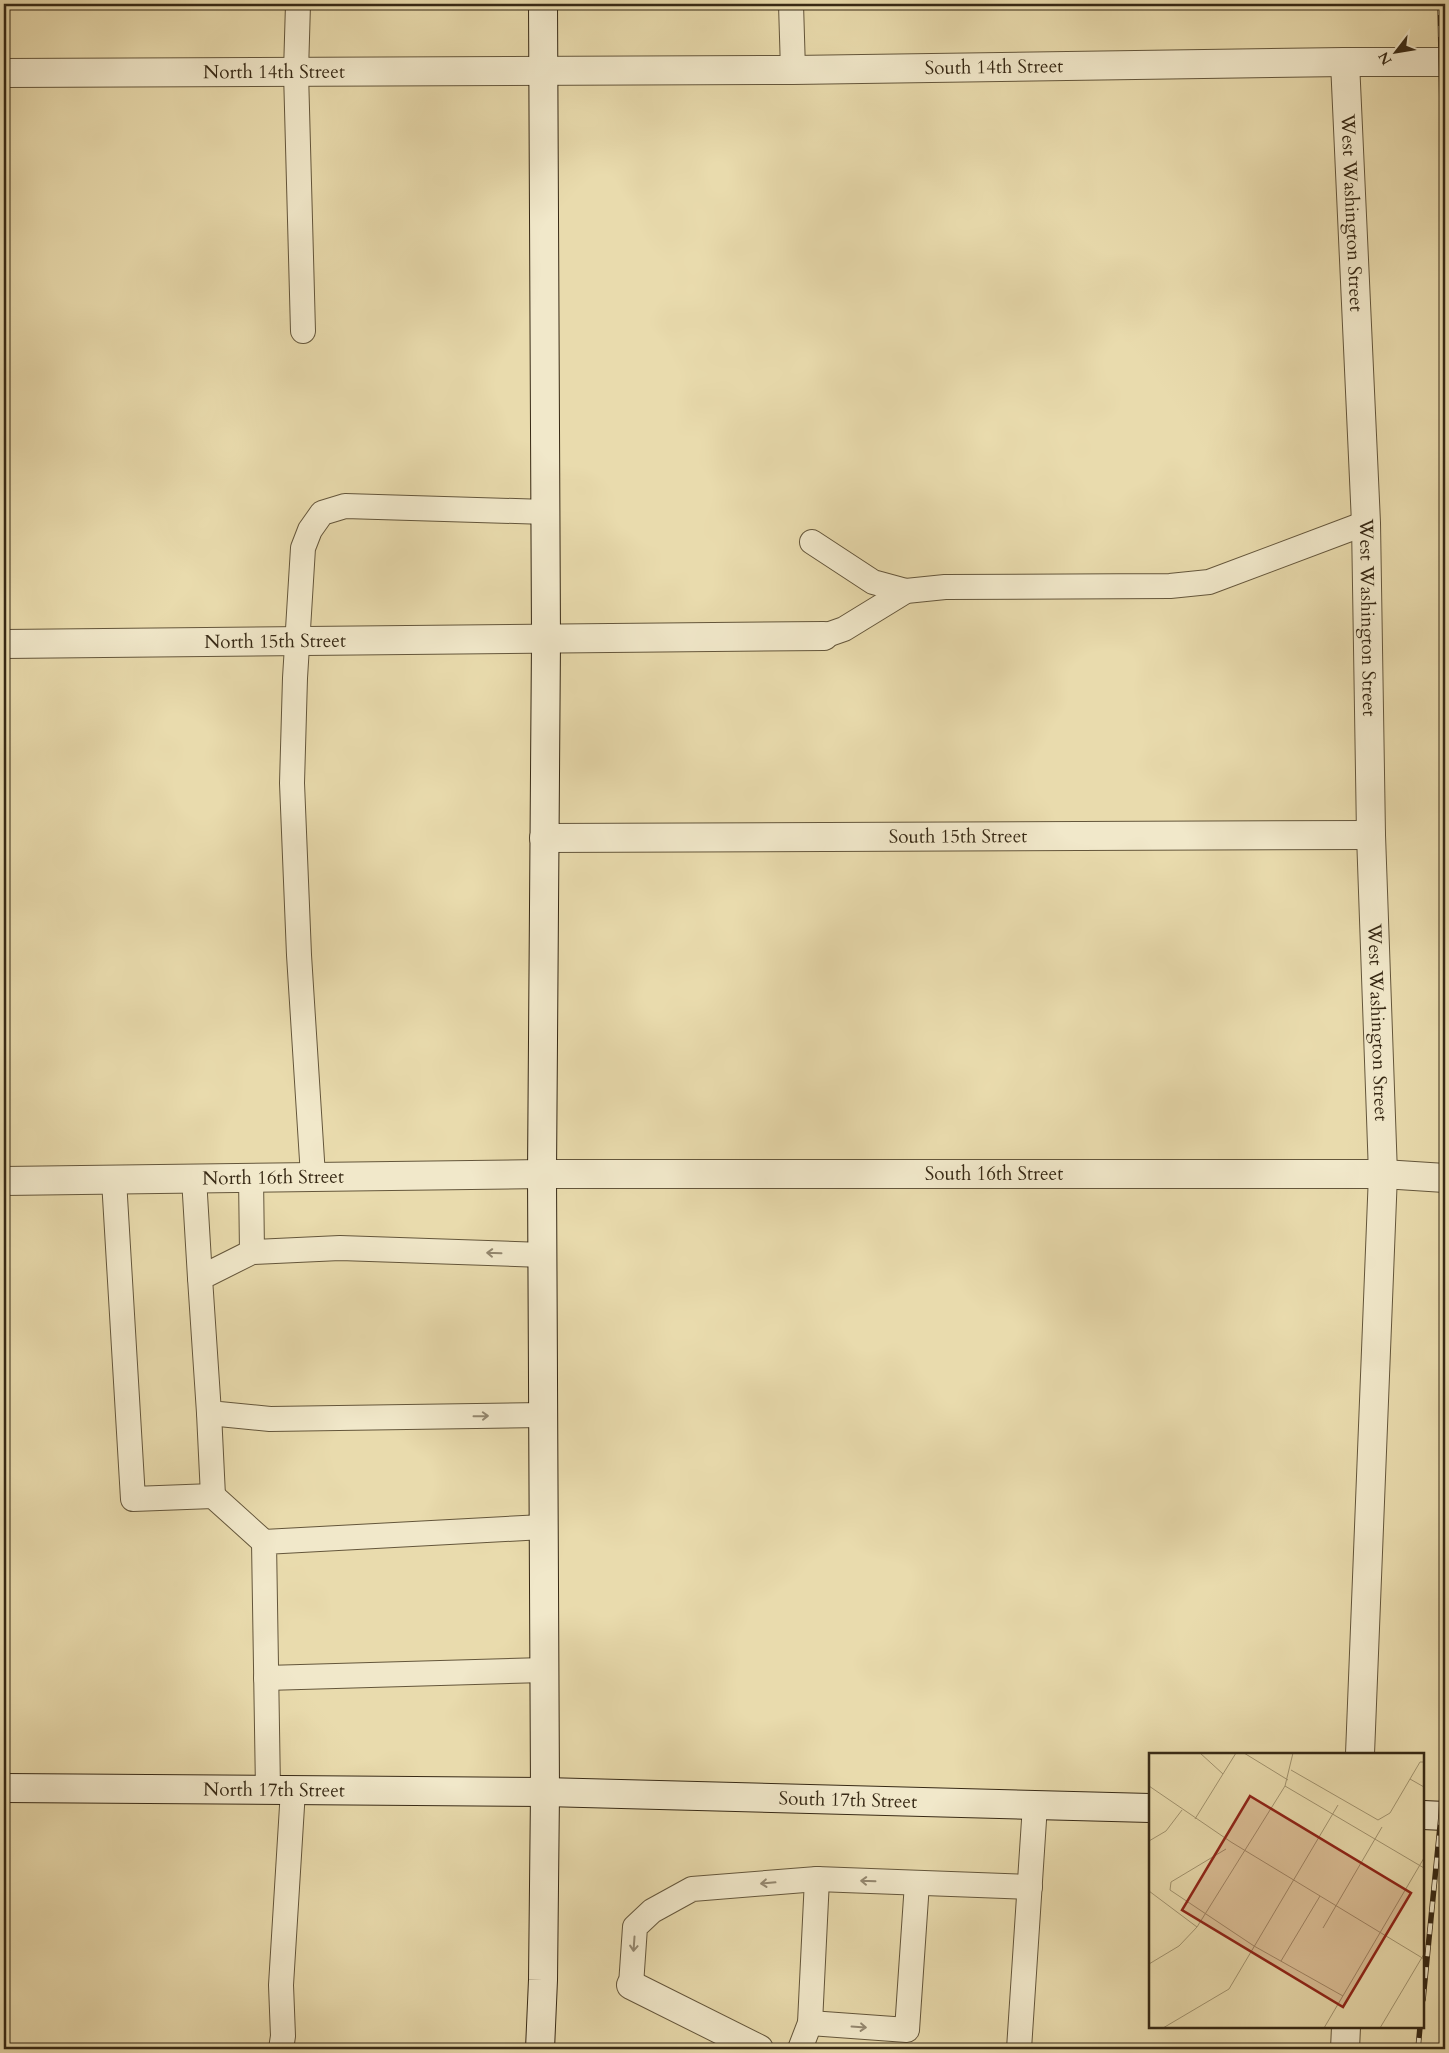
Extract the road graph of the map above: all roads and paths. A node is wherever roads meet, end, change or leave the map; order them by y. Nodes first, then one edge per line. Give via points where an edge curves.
1 (298, 4) edge
2 (543, 4) edge
3 (791, 4) edge
4 (1345, 62) junction
5 (1445, 62) edge
6 (793, 70) junction
7 (543, 71) junction
8 (296, 72) junction
9 (4, 74) edge
10 (303, 331) dead end
11 (546, 512) junction
12 (1366, 522) junction
13 (812, 542) dead end
14 (906, 592) junction
15 (824, 636) joint
16 (546, 640) junction
17 (297, 642) junction
18 (4, 644) edge
19 (1370, 835) junction
20 (544, 838) junction
21 (542, 1174) junction
22 (1383, 1174) junction
23 (313, 1176) junction
24 (251, 1177) junction
25 (194, 1178) junction
26 (1445, 1178) edge
27 (114, 1180) junction
28 (4, 1181) edge
29 (252, 1252) junction
30 (543, 1255) junction
31 (200, 1278) junction
32 (209, 1413) junction
33 (543, 1415) junction
34 (213, 1496) junction
35 (543, 1527) junction
36 (264, 1542) junction
37 (544, 1670) junction
38 (266, 1678) junction
39 (1360, 1753) edge
40 (4, 1788) edge
41 (280, 1790) junction
42 (544, 1792) junction
43 (1035, 1805) junction
44 (1149, 1808) edge
45 (1424, 1815) edge
46 (1445, 1816) edge
47 (817, 1879) junction
48 (917, 1883) junction
49 (1030, 1887) junction
50 (631, 1985) joint
51 (810, 2023) junction
52 (1346, 2028) edge
53 (280, 2049) edge
54 (540, 2049) edge
55 (759, 2049) edge
56 (800, 2049) edge
57 (1019, 2049) edge
58 (1345, 2049) edge

1 - 8 lane
2 - 7 street
3 - 6 lane
4 - 5 street, South 14th Street
4 - 6 street, South 14th Street
4 - 12 street, West Washington Street
6 - 7 street, South 14th Street
7 - 8 street, North 14th Street
7 - 11 street
8 - 9 street, North 14th Street
8 - 10 lane
11 - 16 street
11 - 17 lane via 345,506 322,513 303,548
12 - 14 lane via 1209,582 1170,586 945,587
12 - 19 street, West Washington Street
13 - 14 lane via 873,582
14 - 15 lane
15 - 16 street, North 15th Street
16 - 17 street, North 15th Street
16 - 20 street
17 - 18 street, North 15th Street
17 - 23 lane via 292,783
19 - 20 street, South 15th Street
19 - 22 street, West Washington Street
20 - 21 street
21 - 22 street, South 16th Street
21 - 23 street, North 16th Street
21 - 30 street
22 - 26 street, South 16th Street
22 - 39 street, West Washington Street
23 - 24 street, North 16th Street
24 - 25 street, North 16th Street
24 - 29 lane
25 - 27 street, North 16th Street
25 - 31 lane
27 - 28 street, North 16th Street
27 - 34 lane via 133,1499
30 -> 29 lane via 340,1248
29 - 31 lane
30 - 33 street
31 - 32 lane
32 -> 33 lane via 270,1419
32 - 34 lane
33 - 35 street
34 - 36 lane
35 - 36 lane
35 - 37 street
36 - 38 lane
37 - 38 lane
37 - 42 street
38 - 41 lane
40 - 41 street, North 17th Street
41 - 42 street, North 17th Street
41 - 53 lane via 283,2036
42 - 43 street, South 17th Street
42 - 54 street
43 - 44 street, South 17th Street
43 - 49 lane
45 - 46 street
48 -> 47 lane
47 -> 50 lane via 692,1889 652,1911 635,1927
47 - 51 lane
48 - 49 lane
51 -> 48 lane via 907,2030
49 - 57 lane
50 - 55 street
51 - 56 lane
52 - 58 street

